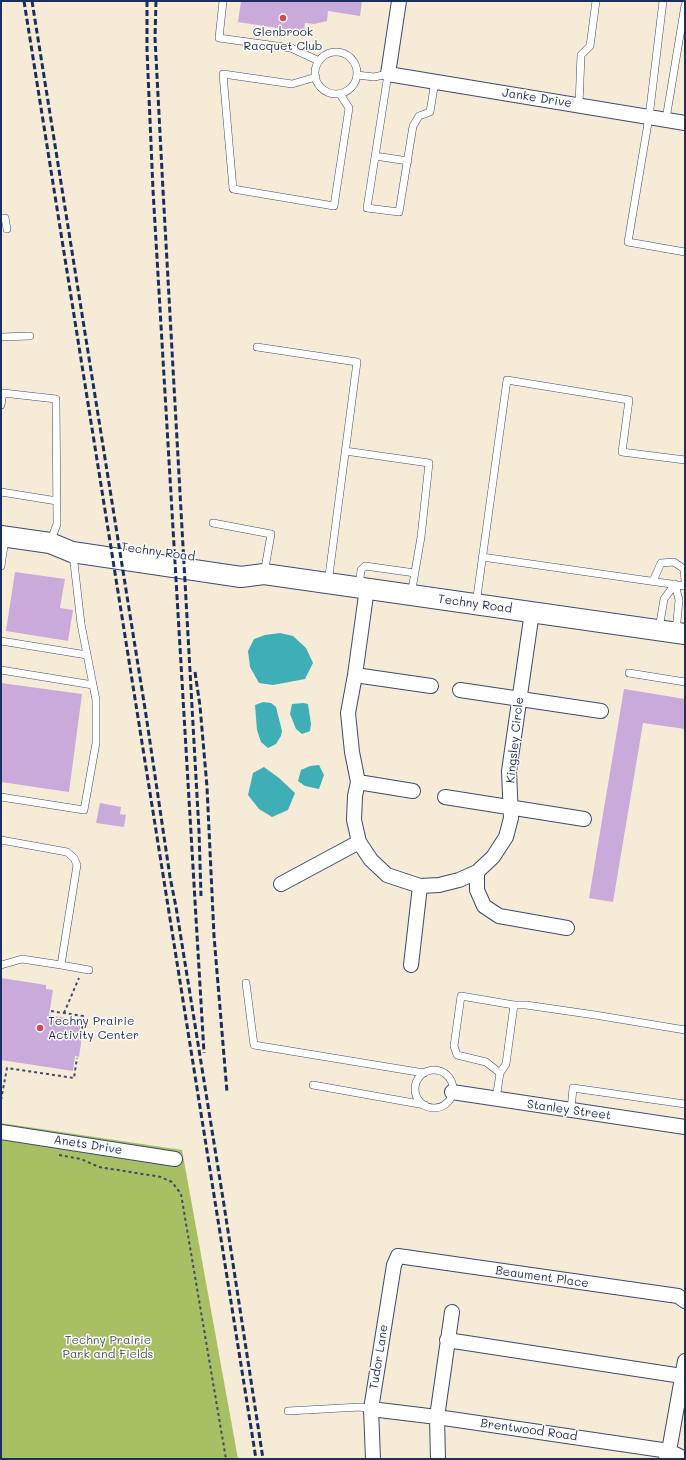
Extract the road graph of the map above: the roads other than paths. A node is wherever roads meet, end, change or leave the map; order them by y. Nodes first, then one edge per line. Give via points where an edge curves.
1 (223, 1) edge
2 (398, 1) edge
3 (596, 1) edge
4 (663, 1) edge
5 (685, 5) edge
6 (319, 61) junction
7 (388, 74) junction
8 (357, 75) junction
9 (316, 77) junction
10 (435, 81) junction
11 (340, 94) junction
12 (579, 105) junction
13 (649, 117) junction
14 (666, 119) junction
15 (685, 122) edge
16 (375, 156) junction
17 (408, 161) junction
18 (1, 218) edge
19 (7, 230) dead end
20 (685, 252) edge
21 (30, 336) dead end
22 (1, 337) edge
23 (257, 347) dead end
24 (1, 405) edge
25 (345, 451) junction
26 (685, 460) edge
27 (1, 492) edge
28 (57, 501) junction
29 (213, 523) dead end
30 (3, 536) edge
31 (50, 543) junction
32 (72, 552) junction
33 (482, 557) junction
34 (1, 566) edge
35 (415, 573) junction
36 (264, 574) junction
37 (653, 581) junction
38 (685, 581) edge
39 (328, 583) junction
40 (675, 584) junction
41 (685, 586) edge
42 (363, 588) junction
43 (411, 595) junction
44 (476, 604) junction
45 (532, 612) junction
46 (673, 632) edge
47 (1, 641) edge
48 (87, 655) junction
49 (1, 670) edge
50 (629, 673) dead end
51 (355, 675) junction
52 (685, 682) edge
53 (93, 685) junction
54 (430, 686) dead end
55 (460, 690) dead end
56 (518, 698) junction
57 (601, 711) dead end
58 (358, 782) junction
59 (413, 791) dead end
60 (1, 797) edge
61 (445, 797) dead end
62 (510, 807) junction
63 (584, 819) dead end
64 (1, 840) edge
65 (359, 842) junction
66 (477, 872) junction
67 (281, 884) dead end
68 (420, 886) junction
69 (567, 928) dead end
70 (1, 965) edge
71 (61, 965) junction
72 (412, 965) dead end
73 (86, 969) road end
74 (246, 983) dead end
75 (514, 1005) junction
76 (685, 1030) edge
77 (424, 1073) junction
78 (500, 1073) junction
79 (313, 1085) dead end
80 (452, 1092) junction
81 (496, 1099) junction
82 (685, 1104) edge
83 (425, 1105) junction
84 (571, 1110) junction
85 (685, 1127) edge
86 (1, 1132) edge
87 (174, 1160) dead end
88 (398, 1256) joint
89 (685, 1301) edge
90 (452, 1312) dead end
91 (448, 1340) junction
92 (685, 1361) edge
93 (682, 1376) junction
94 (371, 1409) junction
95 (288, 1411) dead end
96 (437, 1417) junction
97 (668, 1455) edge
98 (373, 1459) edge
99 (438, 1459) edge
100 (685, 1459) edge

1 - 6 lane via 219,38 291,48
2 - 7 street
3 - 12 lane via 590,46 581,55
4 - 13 lane
5 - 14 lane
6 - 8 lane via 333,53 344,54 356,64
6 - 9 lane
7 - 8 lane via 374,77
7 - 10 street, Janke Drive
7 - 16 lane
8 - 11 lane via 350,90
9 - 11 lane via 324,90
9 - 11 lane via 292,84 223,74 233,189 334,206 349,108
10 - 12 street, Janke Drive
10 - 17 lane via 430,112 419,116 413,126
12 - 13 street, Janke Drive
13 - 14 street, Janke Drive
13 - 20 lane via 628,242
14 - 15 street, Janke Drive
16 - 17 lane
16 - 17 lane via 367,208 399,212
18 - 19 lane via 5,218
21 - 22 lane
23 - 25 lane via 357,362
24 - 28 lane via 3,393 56,399
25 - 35 lane via 429,463
25 - 39 lane
26 - 33 lane via 622,452 629,400 507,380
27 - 28 lane
28 - 31 lane via 57,524
29 - 36 lane via 271,534
30 - 31 main road, Techny Road
30 - 34 lane
31 - 32 main road, Techny Road
31 - 36 main road, Techny Road via 74,540 175,554 243,564
32 - 36 main road, Techny Road via 241,577
32 - 48 lane
33 - 37 lane
33 - 44 lane
35 - 42 lane via 365,566 361,570
35 - 43 lane
36 - 39 main road, Techny Road
37 - 38 lane via 662,563 674,562 684,569
37 - 40 lane
39 - 42 main road, Techny Road
40 - 41 lane
40 - 46 lane via 679,600
40 - 46 lane via 664,599
42 - 43 main road, Techny Road
42 - 51 street, Kingsley Circle
43 - 44 main road, Techny Road
44 - 45 main road, Techny Road
45 - 46 main road, Techny Road
45 - 56 street, Kingsley Circle
47 - 48 lane
48 - 53 lane
49 - 53 lane
50 - 52 lane
51 - 54 street
51 - 58 street, Kingsley Circle via 348,713
53 - 60 lane via 96,700 96,743 84,810
55 - 56 street
56 - 57 street
56 - 62 street, Kingsley Circle via 509,771
58 - 59 street
58 - 65 street, Kingsley Circle via 354,820
61 - 62 street
62 - 63 street
62 - 66 street, Kingsley Circle via 511,818 506,837 493,857
64 - 71 lane via 67,852 74,858 77,865
65 - 67 street
65 - 68 street, Kingsley Circle via 371,860 387,875
66 - 68 street, Kingsley Circle via 439,886
66 - 69 street via 477,890 484,906 499,916
68 - 72 street
70 - 71 lane via 22,959
71 - 73 lane
74 - 77 lane via 254,1045
75 - 76 lane via 549,1008
75 - 78 lane via 506,1064
75 - 78 lane via 461,996 454,1046 458,1055 486,1062
77 - 80 lane via 436,1070 442,1072 450,1080
77 - 83 lane via 416,1083 415,1090 416,1096
78 - 81 lane
79 - 83 lane
80 - 81 street, Stanley Street
80 - 83 lane via 442,1106
81 - 84 street, Stanley Street
82 - 84 lane via 573,1088
84 - 85 street, Stanley Street
86 - 87 street, Anets Drive
88 - 89 street, Beaument Place via 678,1296
88 - 94 street, Tudor Lane via 394,1265
90 - 91 street
91 - 93 street
91 - 96 street
92 - 93 street
93 - 97 street
94 - 95 lane via 360,1407
94 - 96 street, Brentwood Road
94 - 98 street, Tudor Lane
96 - 97 street, Brentwood Road
96 - 99 street
97 - 100 street, Brentwood Road

